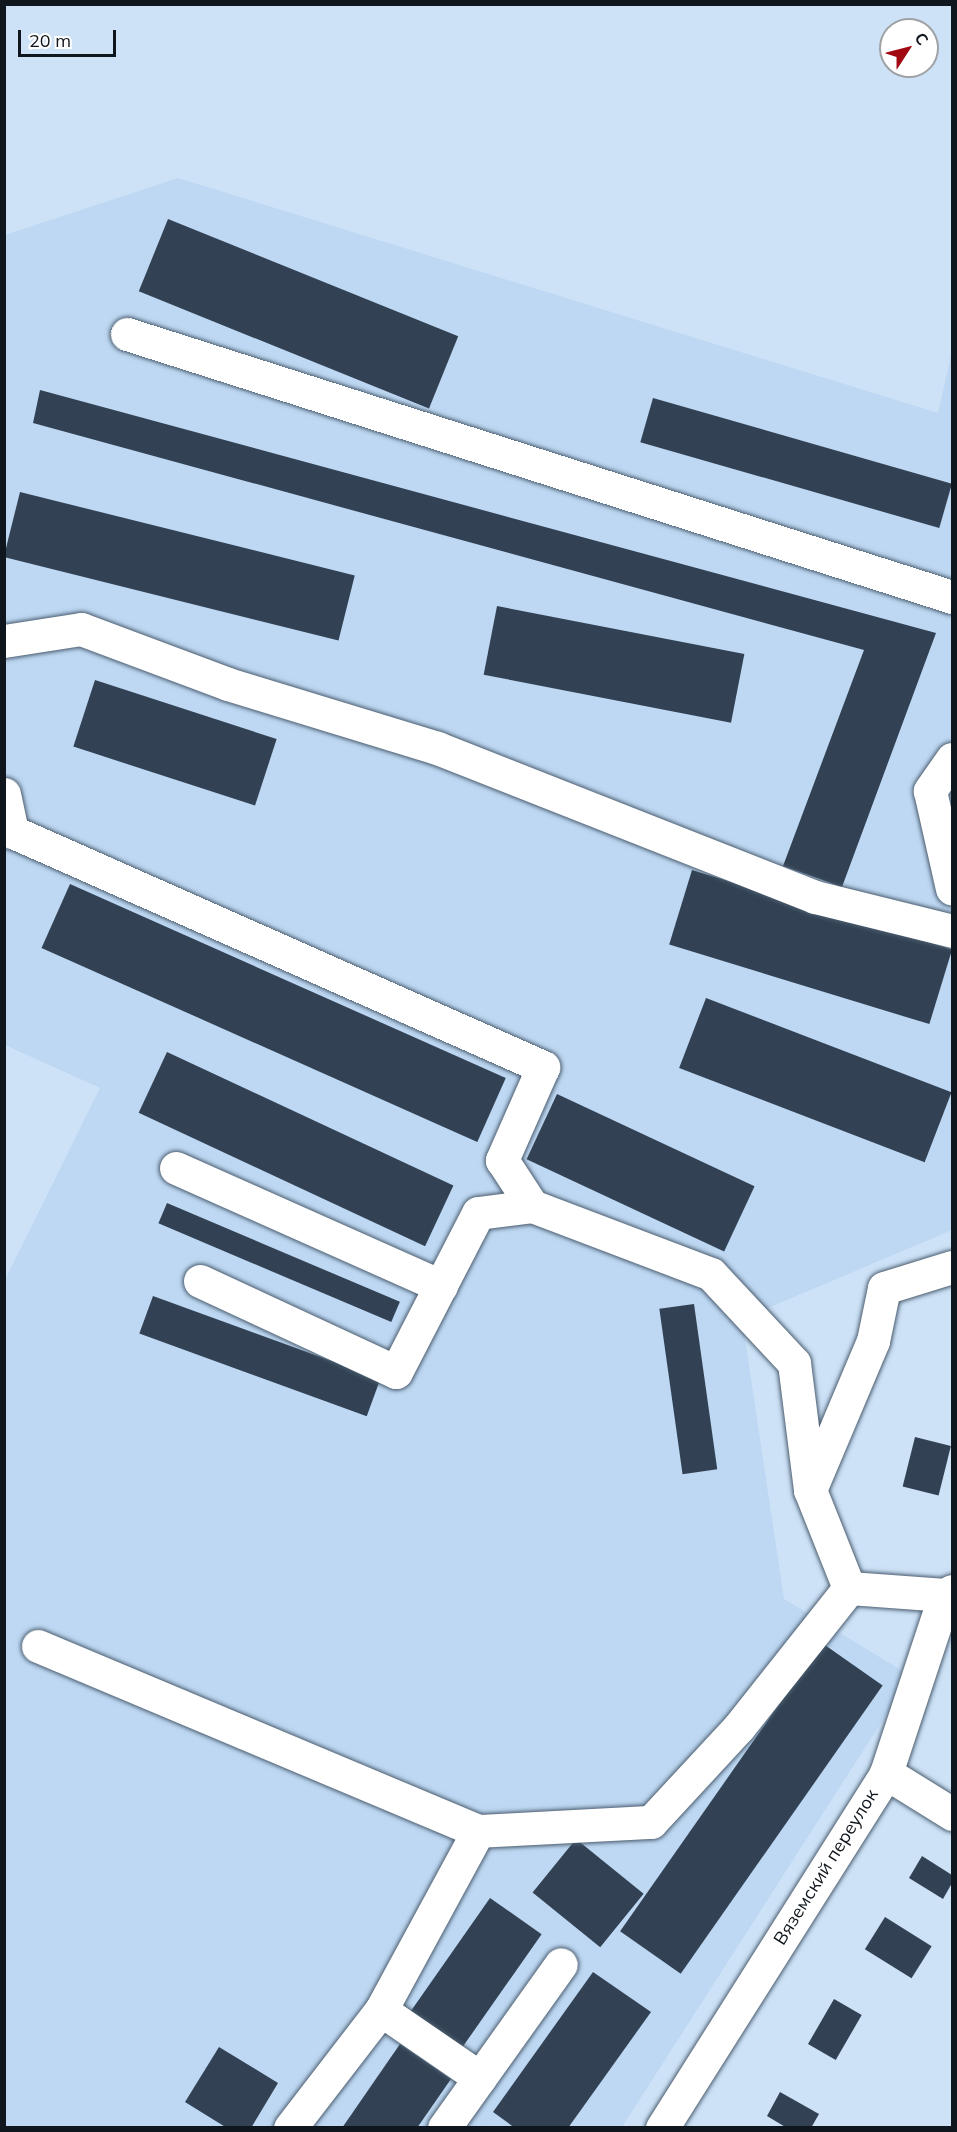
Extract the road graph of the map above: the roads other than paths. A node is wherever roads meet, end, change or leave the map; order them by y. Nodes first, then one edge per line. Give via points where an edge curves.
1 (127, 334) dead end
2 (952, 597) edge
3 (4, 641) edge
4 (952, 759) edge
5 (4, 794) edge
6 (8, 830) edge
7 (952, 889) edge
8 (952, 931) edge
9 (176, 1167) dead end
10 (532, 1206) junction
11 (952, 1267) edge
12 (200, 1281) dead end
13 (441, 1286) junction
14 (810, 1490) junction
15 (849, 1588) junction
16 (949, 1593) edge
17 (38, 1646) dead end
18 (886, 1773) junction
19 (952, 1814) edge
20 (478, 1831) junction
21 (561, 1964) dead end
22 (381, 2010) junction
23 (480, 2078) junction
24 (290, 2127) edge
25 (444, 2127) edge
26 (662, 2127) edge

1 - 2 street
3 - 8 street via 81,629 228,684 437,748 815,897
4 - 7 street via 930,790
5 - 6 street
6 - 10 street via 543,1067 502,1160
9 - 13 street
10 - 13 street via 478,1213
10 - 14 street via 711,1274 794,1363
11 - 14 street via 884,1288 873,1341
12 - 13 street via 396,1372
14 - 15 street
15 - 16 street
15 - 20 street via 739,1727 651,1822
16 - 18 street, Вяземский переулок
17 - 20 street
18 - 19 street
18 - 26 street, Вяземский переулок
20 - 22 street
21 - 23 street
22 - 23 street
22 - 24 street
23 - 25 street

